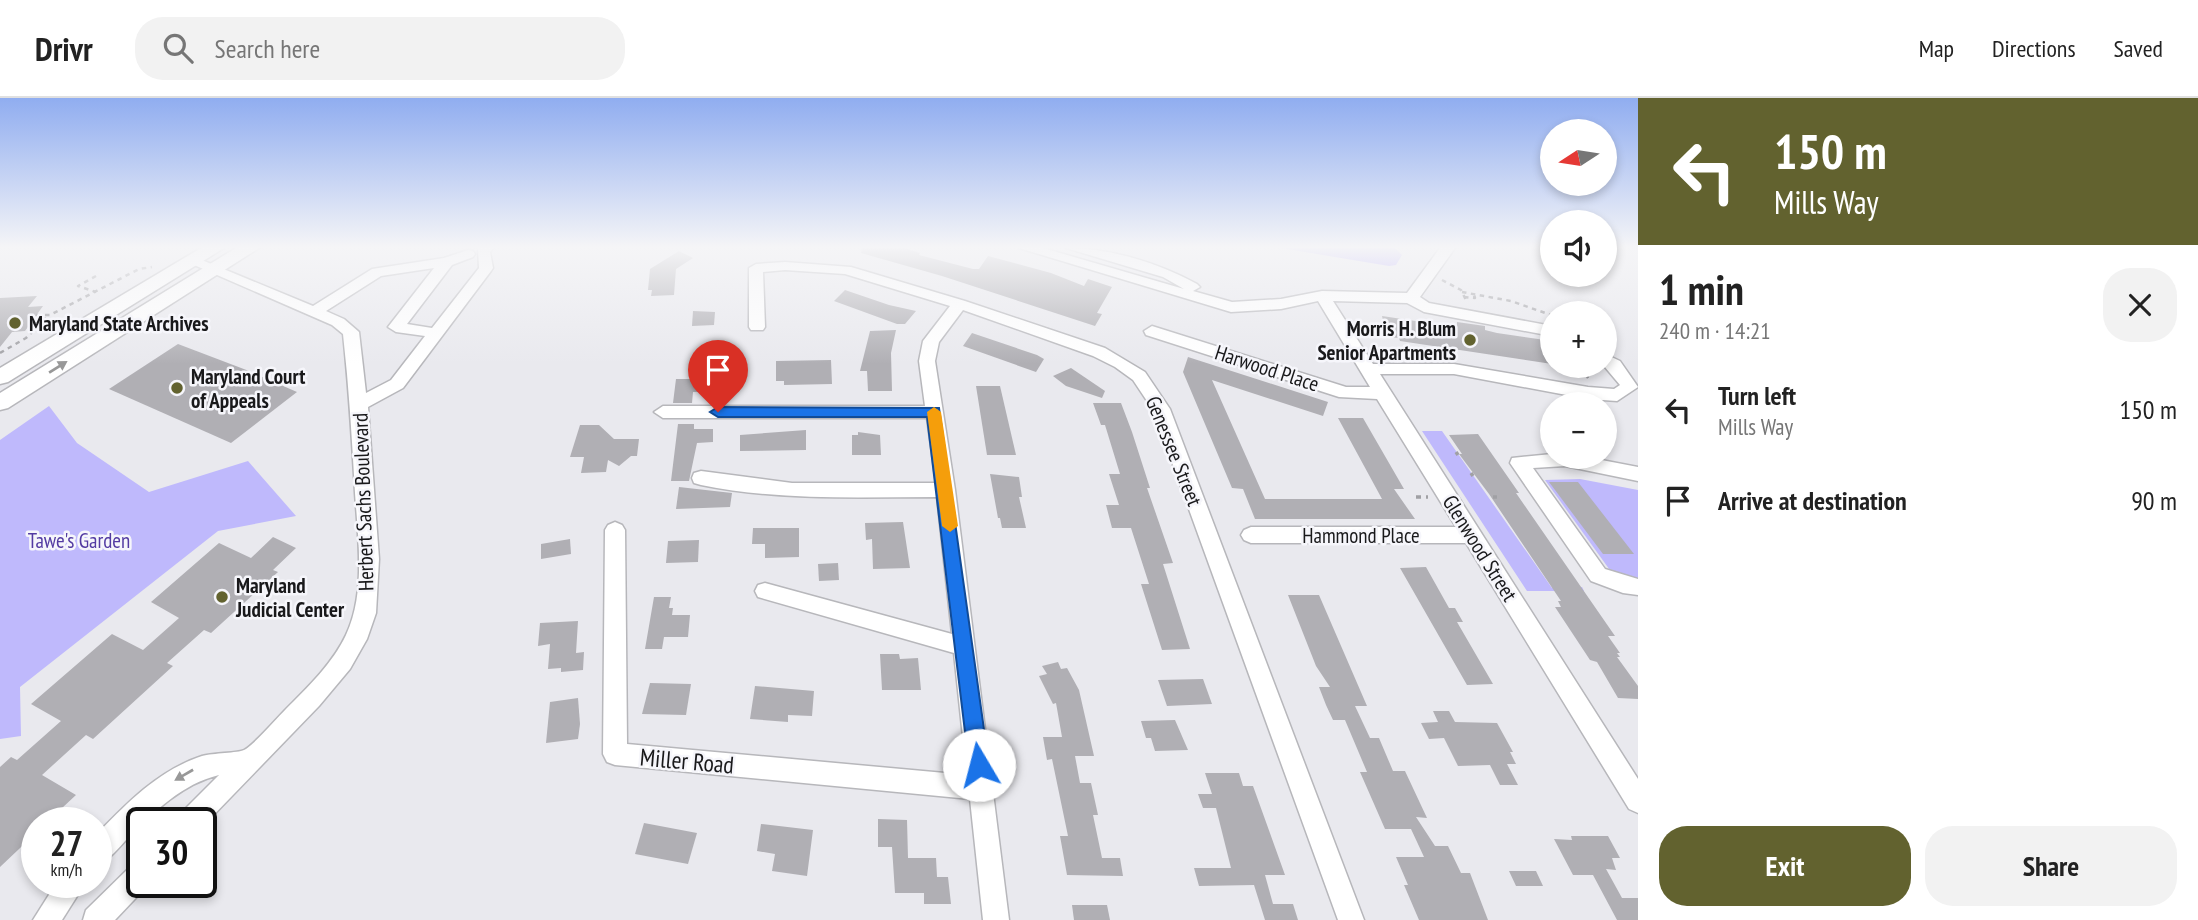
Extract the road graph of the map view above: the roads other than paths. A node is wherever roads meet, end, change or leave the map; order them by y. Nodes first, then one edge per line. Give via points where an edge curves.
1 (150, 286) edge
2 (189, 286) edge
3 (254, 286) edge
4 (354, 286) edge
5 (425, 286) edge
6 (472, 286) edge
7 (756, 286) edge
8 (903, 286) edge
9 (1164, 286) edge
10 (1191, 286) edge
11 (1420, 286) edge
12 (1322, 296) junction
13 (1412, 298) junction
14 (960, 303) junction
15 (1230, 307) junction
16 (314, 312) junction
17 (757, 327) dead end
18 (1540, 329) edge
19 (1152, 331) dead end
20 (435, 333) junction
21 (1367, 369) junction
22 (1617, 369) edge
23 (0, 377) edge
24 (1383, 393) junction
25 (0, 403) edge
26 (359, 404) junction
27 (663, 412) dead end
28 (934, 412) junction
29 (1638, 474) edge
30 (701, 478) dead end
31 (946, 490) junction
32 (615, 530) dead end
33 (1471, 535) junction
34 (1251, 536) dead end
35 (1638, 587) edge
36 (765, 591) dead end
37 (963, 646) junction
38 (249, 762) junction
39 (982, 788) junction
40 (1638, 801) edge
41 (205, 807) edge
42 (112, 837) edge
43 (126, 889) edge
44 (62, 898) edge
45 (46, 920) edge
46 (96, 920) edge
47 (996, 920) edge
48 (1352, 920) edge

1 - 23 main road
25 -> 2 main road
3 - 16 street, Herbert Sachs Boulevard
4 - 16 lane
5 - 20 street via 396,327
6 - 20 street
7 - 17 street, Genessee Street
8 - 14 street, Genessee Street
9 - 15 street
10 - 15 street
11 - 13 street
12 - 13 street
12 - 15 street
12 - 21 street, Glenwood Street
13 - 18 street via 1424,307
14 - 28 street via 931,341 927,361
14 - 48 street, Genessee Street via 1099,352 1139,376 1152,391
16 - 26 street, Herbert Sachs Boulevard via 351,332
19 - 24 street, Harwood Place via 1345,393
20 - 26 street via 397,384
21 - 22 street via 1454,369 1618,395 1630,386
21 - 24 street, Glenwood Street
24 - 33 street, Glenwood Street
26 - 38 street, Herbert Sachs Boulevard via 369,559 361,626 342,662
27 - 28 street
28 - 31 street
29 - 35 street via 1565,458 1519,463 1598,575
30 - 31 street via 731,485 796,489
31 - 37 street
32 - 39 street, Miller Road via 615,754
33 - 34 street, Hammond Place
33 - 40 street, Glenwood Street
36 - 37 street
37 - 39 street
38 - 41 street, Herbert Sachs Boulevard
38 -> 42 street via 209,763 173,782
39 - 47 street
43 - 46 street
44 - 45 street

